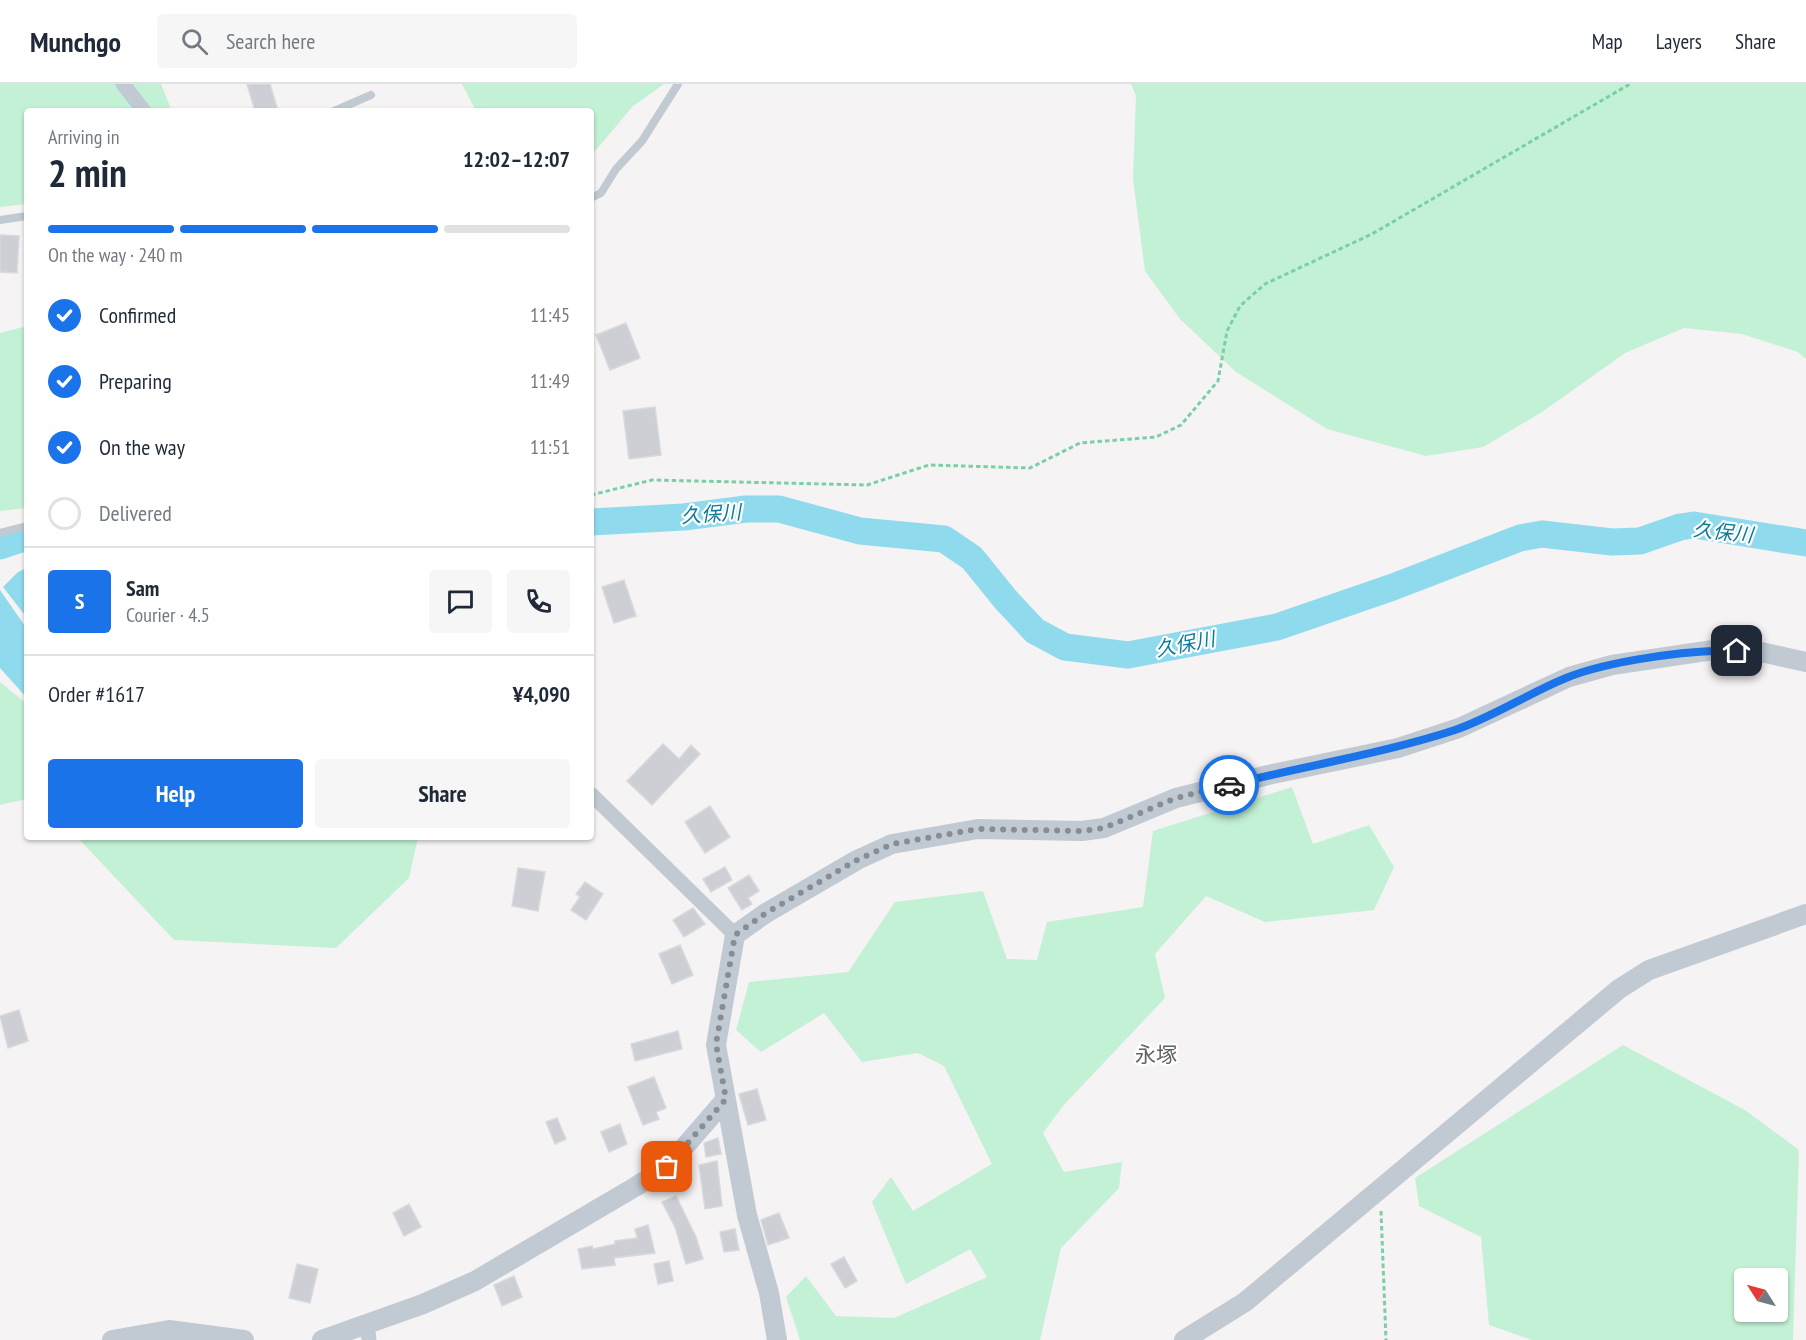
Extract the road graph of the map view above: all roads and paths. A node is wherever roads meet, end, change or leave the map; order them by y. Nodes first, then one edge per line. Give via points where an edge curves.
1 (123, 84) edge
2 (678, 84) edge
3 (1630, 84) edge
4 (371, 94) dead end
5 (142, 108) edge
6 (341, 108) edge
7 (594, 196) edge
8 (24, 216) edge
9 (0, 220) edge
10 (594, 494) edge
11 (24, 527) edge
12 (0, 533) edge
13 (1806, 662) edge
14 (594, 797) edge
15 (1806, 914) edge
16 (735, 935) junction
17 (726, 1099) junction
18 (1380, 1191) junction
19 (368, 1332) edge
20 (112, 1340) edge
21 (244, 1340) edge
22 (322, 1340) edge
23 (777, 1340) edge
24 (1184, 1340) edge
25 (1386, 1340) edge

1 - 5 street
2 - 7 lane via 642,141 616,169 601,193
3 - 10 path via 1372,234 1265,284 1240,306 1227,331 1218,381 1180,425 1156,437 1080,443 1030,468 929,465 867,485 652,480
4 - 6 lane
8 - 9 lane
11 - 12 lane
13 - 16 street via 1761,652 1713,650 1612,665 1569,677 1459,728 1398,748 1176,798 1104,828 978,829 892,844 847,866
14 - 16 street
15 - 18 street via 1648,970 1618,989
16 - 17 street via 716,1044
17 - 19 street via 667,1167 475,1281
17 - 23 street via 747,1215 769,1293
18 - 24 street via 1245,1302
18 - 25 path
19 - 22 street
20 - 21 street via 169,1330

